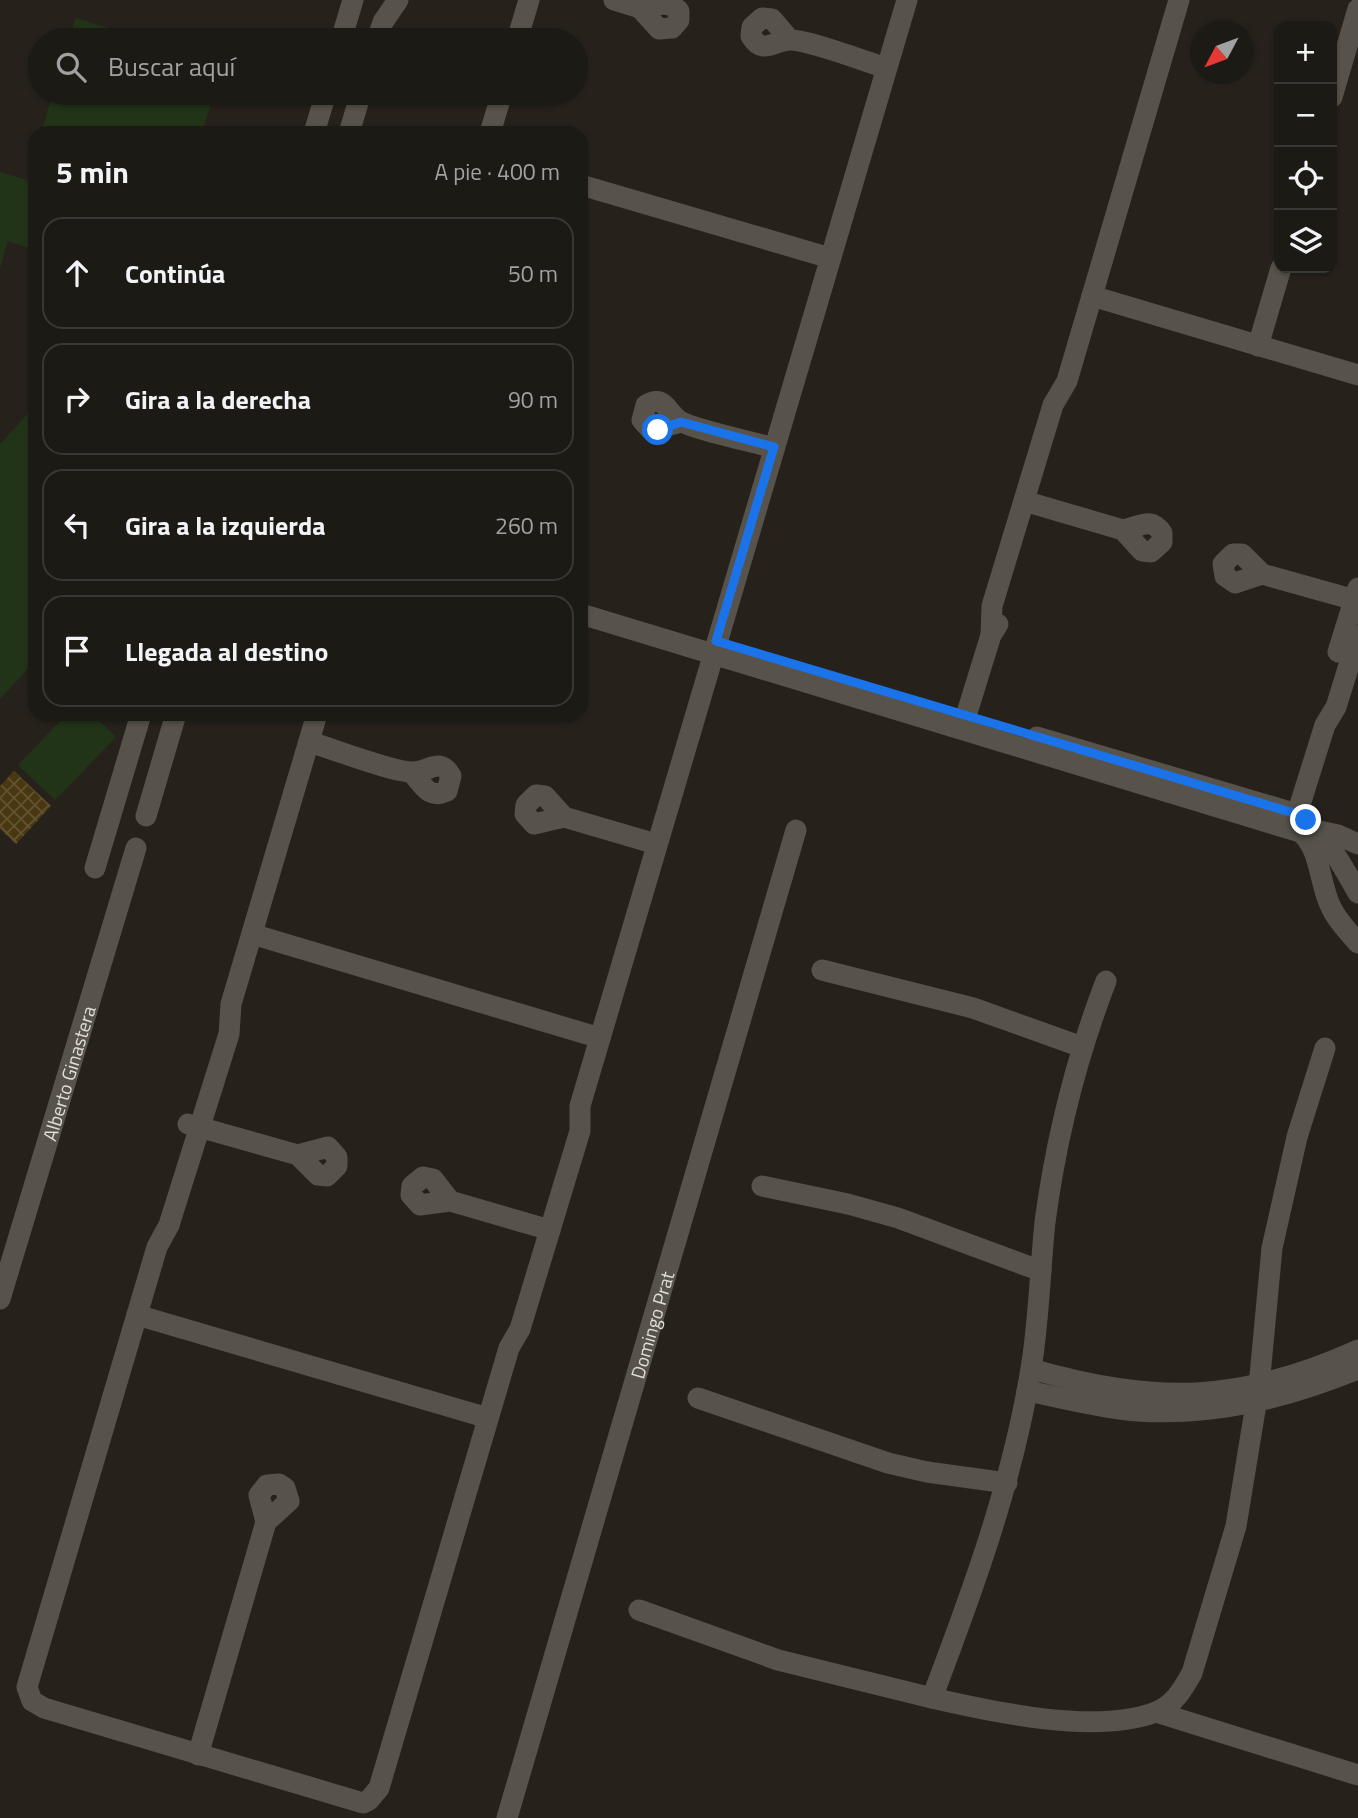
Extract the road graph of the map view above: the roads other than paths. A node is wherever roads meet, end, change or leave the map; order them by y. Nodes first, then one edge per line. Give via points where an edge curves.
1 (354, 0) edge
2 (398, 0) edge
3 (529, 0) edge
4 (614, 0) edge
5 (906, 0) edge
6 (1179, 0) edge
7 (640, 8) dead end
8 (1358, 9) edge
9 (345, 28) edge
10 (381, 28) edge
11 (521, 28) edge
12 (790, 40) dead end
13 (886, 68) junction
14 (1336, 84) edge
15 (322, 105) edge
16 (357, 105) edge
17 (498, 105) edge
18 (316, 126) edge
19 (351, 126) edge
20 (492, 126) edge
21 (588, 187) edge
22 (831, 258) junction
23 (1280, 273) edge
24 (1092, 296) junction
25 (1258, 345) junction
26 (1358, 375) edge
27 (681, 422) dead end
28 (774, 447) junction
29 (1031, 503) junction
30 (1123, 530) dead end
31 (1262, 574) dead end
32 (1357, 597) edge
33 (588, 603) edge
34 (588, 616) edge
35 (1358, 636) edge
36 (714, 647) junction
37 (139, 721) edge
38 (174, 721) edge
39 (315, 721) edge
40 (964, 722) junction
41 (1325, 726) junction
42 (309, 742) junction
43 (412, 773) dead end
44 (146, 816) dead end
45 (564, 817) dead end
46 (1303, 828) junction
47 (796, 830) dead end
48 (1358, 844) edge
49 (656, 845) junction
50 (136, 848) dead end
51 (96, 868) dead end
52 (1358, 894) edge
53 (252, 934) junction
54 (1358, 943) edge
55 (822, 970) dead end
56 (1106, 981) dead end
57 (600, 1038) junction
58 (1082, 1047) junction
59 (1325, 1048) dead end
60 (193, 1125) junction
61 (298, 1155) dead end
62 (762, 1186) dead end
63 (450, 1201) dead end
64 (544, 1228) junction
65 (1041, 1271) junction
66 (0, 1299) edge
67 (137, 1315) junction
68 (1358, 1350) edge
69 (1031, 1369) junction
70 (1358, 1369) edge
71 (1027, 1391) junction
72 (1258, 1395) junction
73 (698, 1398) dead end
74 (488, 1418) junction
75 (1007, 1483) junction
76 (266, 1522) dead end
77 (639, 1610) dead end
78 (932, 1698) junction
79 (1156, 1712) junction
80 (198, 1755) junction
81 (1358, 1775) edge
82 (508, 1818) edge

1 - 9 street
2 - 10 street
3 - 11 street
4 - 7 street
5 - 13 street
6 - 24 street
8 - 14 street
12 - 13 street
13 - 22 street
15 - 18 street
16 - 19 street
17 - 20 street
21 - 22 street
22 - 28 street
23 - 25 street
24 - 25 street
24 - 29 street via 1067,381 1053,405
25 - 26 street
27 - 28 street
28 - 36 street
29 - 30 street
29 - 40 street via 992,606 991,635
31 - 32 street
32 - 41 street via 1322,703
33 - 36 street
34 - 36 street
35 - 41 street via 1336,708
36 - 40 street
36 - 49 street
37 - 51 street
38 - 44 street
39 - 42 street
40 - 46 street
41 - 46 street
42 - 43 street
42 - 53 street
45 - 49 street
46 - 48 street
46 - 52 street
46 - 54 street via 1332,910
47 - 82 street, Domingo Prat
49 - 57 street
50 - 66 street, Alberto Ginastera
53 - 57 street
53 - 60 street via 231,1004 216,1031
55 - 58 street via 973,1008
56 - 58 street
57 - 64 street via 580,1106 568,1126
58 - 65 street via 1054,1169
59 - 72 street via 1297,1137 1272,1248
60 - 61 street
60 - 67 street via 156,1220 157,1247
62 - 65 street via 898,1218
63 - 64 street
64 - 74 street via 509,1325 509,1348
65 - 69 street
67 - 74 street
67 - 80 street via 27,1686 32,1701 44,1708
68 - 72 street
69 - 71 street
69 - 72 street via 1083,1384 1148,1392
70 - 72 street via 1316,1387
71 - 72 street via 1138,1411 1181,1411
71 - 75 street
72 - 79 street via 1236,1526 1192,1673 1181,1693
73 - 75 street via 888,1463
74 - 80 street via 375,1794 357,1802
75 - 78 street
76 - 80 street
77 - 78 street via 778,1660
78 - 79 street via 1034,1717 1094,1720
79 - 81 street

